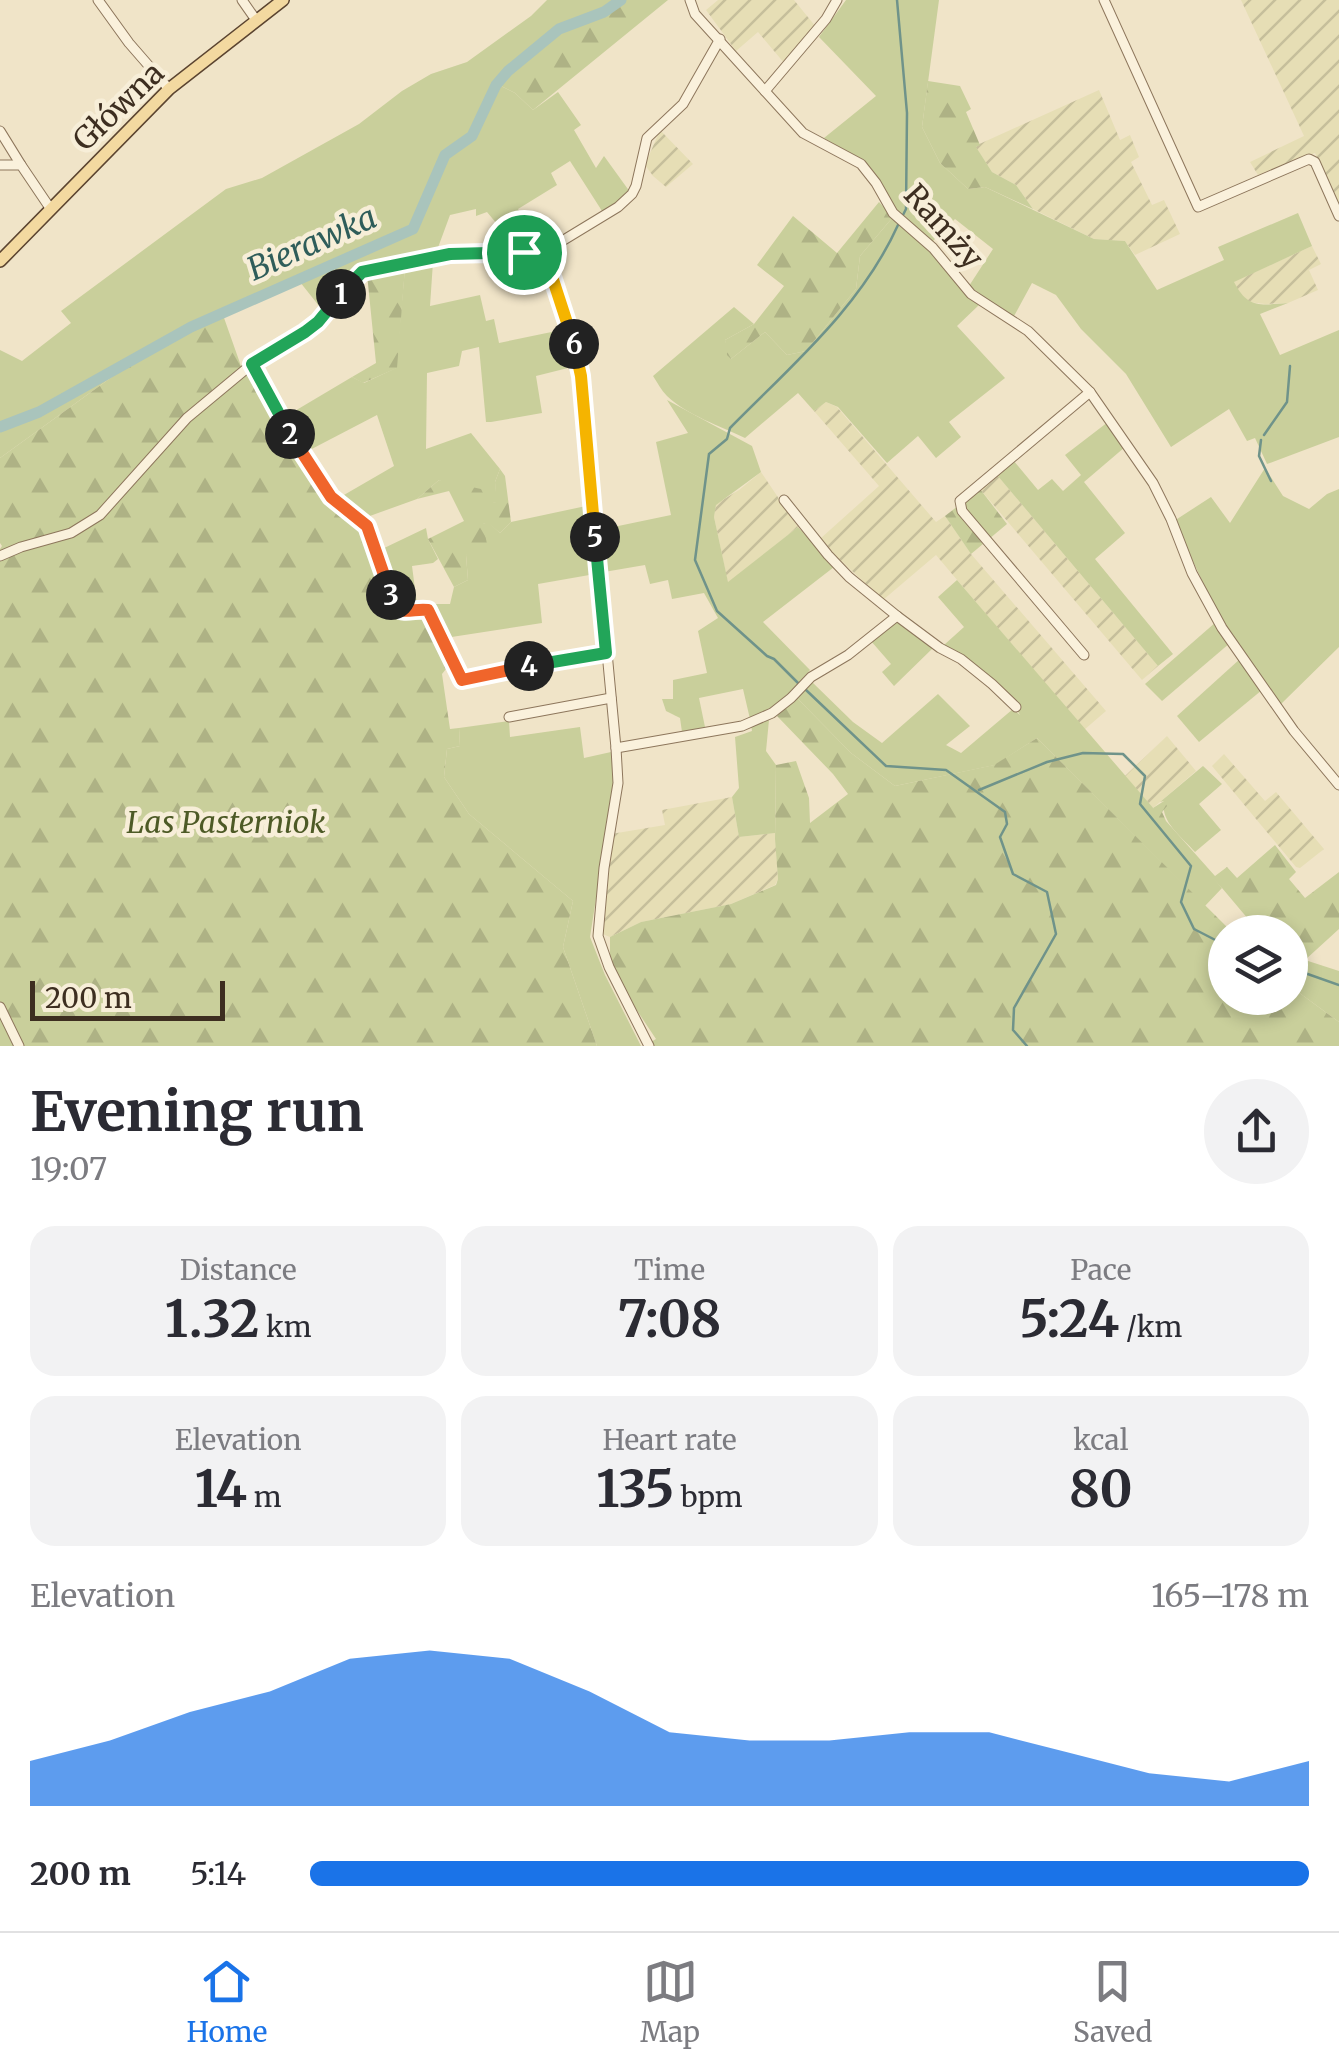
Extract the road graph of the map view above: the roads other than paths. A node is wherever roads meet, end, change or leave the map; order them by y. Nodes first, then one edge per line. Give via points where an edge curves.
1 (98, 0) edge
2 (242, 0) edge
3 (282, 0) edge
4 (690, 0) edge
5 (837, 0) edge
6 (1104, 0) edge
7 (256, 20) junction
8 (720, 40) junction
9 (169, 90) junction
10 (765, 91) junction
11 (0, 131) edge
12 (0, 165) edge
13 (22, 165) junction
14 (50, 208) junction
15 (1339, 216) edge
16 (544, 252) junction
17 (0, 260) edge
18 (252, 364) junction
19 (1090, 392) junction
20 (784, 500) dead end
21 (0, 556) edge
22 (897, 616) junction
23 (606, 653) junction
24 (1084, 655) dead end
25 (611, 698) junction
26 (1016, 707) dead end
27 (510, 716) dead end
28 (616, 748) junction
29 (1339, 785) edge
30 (0, 1007) edge
31 (20, 1046) edge
32 (649, 1046) edge

1 - 9 street
2 - 7 street
3 - 7 main road, Główna
4 - 8 street, Ramży
5 - 10 street
6 - 15 street via 1198,207 1309,159
7 - 9 main road, Główna
8 - 10 street, Ramży
8 - 16 street via 683,104 647,138 632,194
9 - 14 main road, Główna
10 - 19 street, Ramży via 803,134 861,164 893,213 972,294 1028,331
11 - 13 street
12 - 13 street
13 - 14 street
14 - 17 main road, Główna
16 - 18 street via 450,254 362,272 318,322
16 - 23 street via 581,376
18 - 21 street via 187,418 90,523
18 - 23 street via 325,490 367,526 395,608 428,610 462,680
19 - 24 street via 960,501
19 - 29 street, Ramży via 1153,484 1222,628
20 - 22 street via 828,555
22 - 26 street
22 - 28 street via 758,720
23 - 25 street
25 - 27 street
25 - 28 street
28 - 32 street via 618,783 598,936
30 - 31 street

